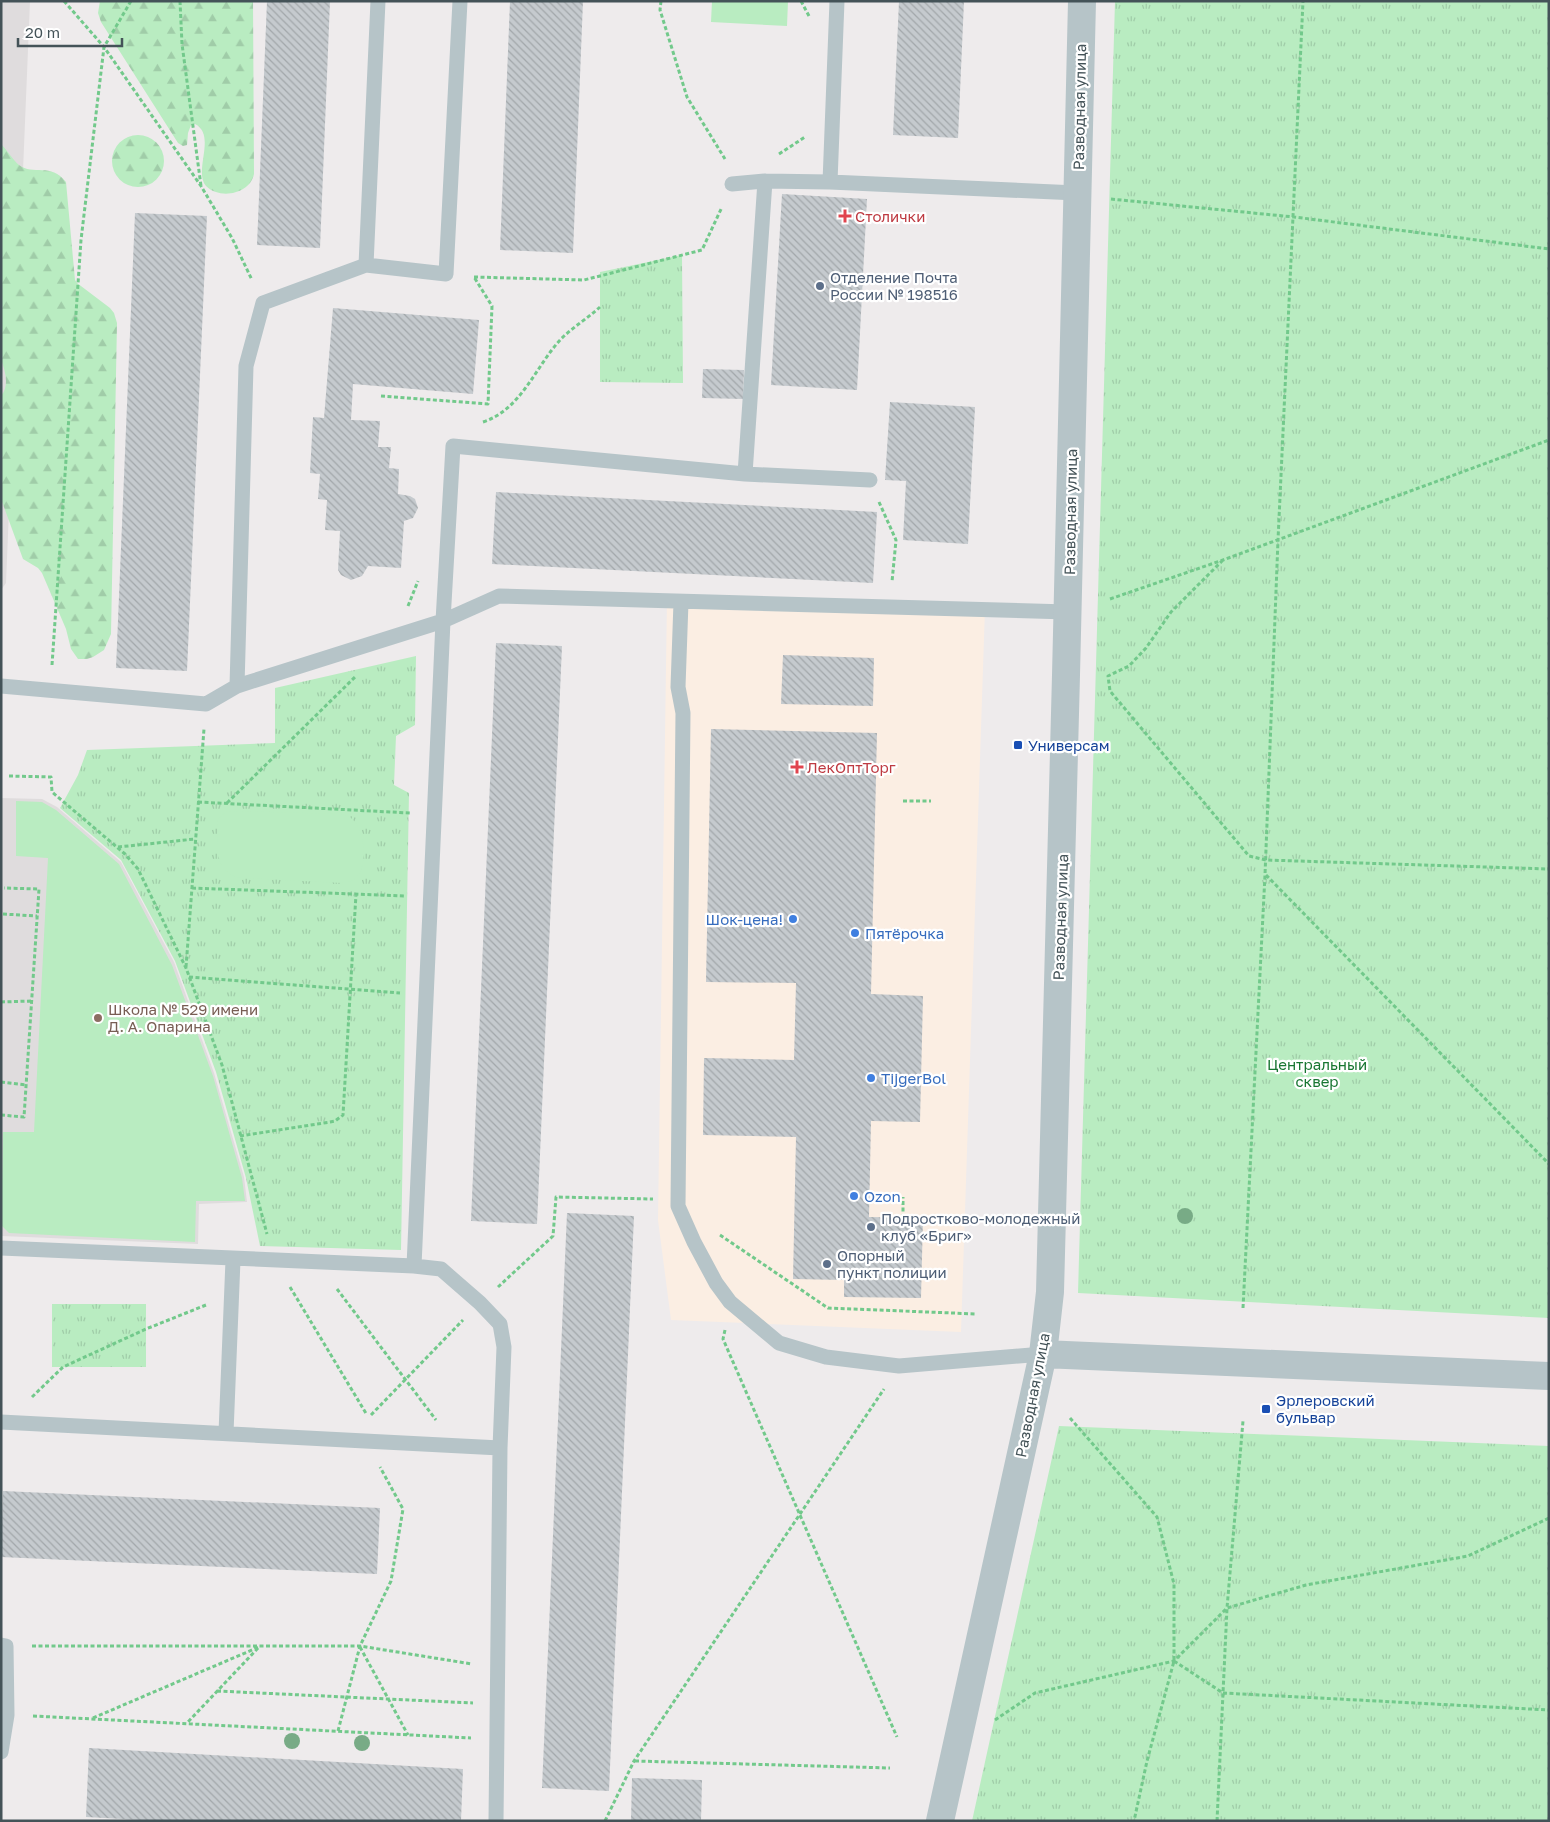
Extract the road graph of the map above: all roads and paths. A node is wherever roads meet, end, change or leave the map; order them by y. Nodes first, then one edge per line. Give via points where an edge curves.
1 (64, 1) edge
2 (131, 1) edge
3 (180, 1) edge
4 (378, 1) edge
5 (460, 1) edge
6 (661, 1) edge
7 (837, 1) edge
8 (1082, 1) edge
9 (1303, 1) edge
10 (104, 47) junction
11 (832, 118) junction
12 (775, 156) dead end
13 (765, 182) junction
14 (830, 182) junction
15 (732, 184) junction
16 (202, 186) junction
17 (1077, 193) junction
18 (1111, 199) dead end
19 (1294, 218) junction
20 (1549, 249) edge
21 (366, 265) junction
22 (446, 274) junction
23 (474, 277) junction
24 (263, 303) junction
25 (382, 396) dead end
26 (1549, 440) edge
27 (745, 474) junction
28 (870, 480) joint
29 (1278, 540) junction
30 (1223, 560) junction
31 (1110, 598) dead end
32 (681, 602) junction
33 (890, 608) junction
34 (1068, 612) junction
35 (443, 621) junction
36 (361, 671) dead end
37 (1, 686) edge
38 (237, 686) junction
39 (50, 690) junction
40 (206, 704) junction
41 (9, 776) dead end
42 (903, 801) dead end
43 (931, 801) dead end
44 (198, 802) junction
45 (227, 803) junction
46 (434, 814) junction
47 (196, 839) junction
48 (118, 847) junction
49 (1266, 860) junction
50 (1549, 869) edge
51 (1265, 875) junction
52 (4, 888) dead end
53 (192, 888) junction
54 (356, 894) junction
55 (430, 897) junction
56 (3, 914) dead end
57 (37, 916) junction
58 (186, 968) junction
59 (189, 977) junction
60 (352, 990) junction
61 (426, 995) junction
62 (32, 1001) junction
63 (1, 1002) edge
64 (1, 1082) edge
65 (27, 1085) junction
66 (1, 1115) edge
67 (240, 1136) junction
68 (1549, 1164) edge
69 (903, 1197) dead end
70 (903, 1218) dead end
71 (1, 1248) edge
72 (233, 1260) junction
73 (274, 1261) junction
74 (414, 1266) junction
75 (334, 1285) dead end
76 (232, 1295) junction
77 (480, 1302) junction
78 (730, 1302) junction
79 (1243, 1308) dead end
80 (1043, 1354) junction
81 (899, 1366) junction
82 (1549, 1376) edge
83 (406, 1379) junction
84 (1070, 1418) dead end
85 (1243, 1421) dead end
86 (4, 1422) edge
87 (439, 1424) dead end
88 (226, 1433) junction
89 (367, 1441) junction
90 (500, 1448) junction
91 (800, 1515) junction
92 (1549, 1518) edge
93 (1227, 1608) junction
94 (4, 1645) edge
95 (259, 1646) junction
96 (360, 1646) junction
97 (1174, 1661) junction
98 (499, 1668) junction
99 (217, 1691) junction
100 (1223, 1693) junction
101 (347, 1697) junction
102 (388, 1700) junction
103 (498, 1704) junction
104 (1549, 1710) edge
105 (7, 1715) junction
106 (92, 1719) junction
107 (995, 1720) dead end
108 (187, 1724) junction
109 (338, 1731) junction
110 (408, 1735) junction
111 (897, 1737) dead end
112 (498, 1739) junction
113 (1, 1752) edge
114 (634, 1761) junction
115 (890, 1768) dead end
116 (496, 1821) edge
117 (605, 1821) edge
118 (940, 1821) edge
119 (1134, 1821) edge
120 (1217, 1821) edge

1 - 10 path
2 - 10 path
3 - 16 path via 182,44
4 - 21 lane
5 - 22 lane
6 - 15 path via 660,10 687,97 734,172
7 - 11 lane
8 - 17 street, Разводная улица
9 - 19 path
10 - 16 path
10 - 39 path via 81,240
11 - 12 path
11 - 14 lane
13 - 14 lane
13 - 15 lane
13 - 27 lane
14 - 17 lane
15 - 23 path via 702,250 584,280
16 - 24 path via 232,238
17 - 34 street, Разводная улица
18 - 19 path
19 - 20 path
19 - 29 path
21 - 22 lane
21 - 24 lane
22 - 23 path
23 - 25 path via 492,306 488,404
24 - 38 lane via 246,366
26 - 29 path
27 - 28 lane
27 - 35 lane via 453,446
28 - 33 path via 896,540
29 - 30 path
29 - 49 path
30 - 31 path
30 - 49 path via 1171,612 1129,666 1108,676 1110,691 1249,856
32 - 33 lane
32 - 35 lane via 498,596
32 - 78 lane via 678,688 683,713 678,1206 716,1283
33 - 34 lane
34 - 80 street, Разводная улица via 1050,1292
35 - 38 lane
35 - 46 lane
36 - 45 path
37 - 39 lane
38 - 40 lane
39 - 40 lane
40 - 44 path
41 - 48 path via 51,777 52,792
42 - 43 path
44 - 45 path
44 - 47 path
45 - 46 path
46 - 55 lane
47 - 48 path
47 - 53 path
48 - 58 path via 138,869
49 - 50 path
49 - 51 path
51 - 68 path
51 - 79 path
52 - 57 path via 39,890
53 - 54 path
53 - 58 path
54 - 55 path
54 - 60 path
55 - 61 lane
56 - 57 path
57 - 62 path
58 - 59 path
59 - 60 path
59 - 67 path via 222,1065
60 - 61 path
60 - 67 path via 343,1115 335,1121
61 - 74 lane
62 - 63 path
62 - 65 path
64 - 65 path
65 - 66 path via 24,1116
67 - 73 path
69 - 70 path
71 - 72 lane
72 - 73 lane
72 - 76 lane
73 - 74 lane
73 - 83 path via 369,1418
74 - 77 lane via 441,1269
75 - 83 path
76 - 86 path via 63,1367
76 - 88 lane
77 - 83 path
77 - 90 lane via 500,1324 504,1347
78 - 81 lane via 779,1343 826,1357
78 - 91 path via 724,1339
80 - 81 lane
80 - 82 street
80 - 118 street, Разводная улица
81 - 91 path
83 - 87 path
84 - 97 path via 1157,1517 1174,1584
85 - 93 path
86 - 88 lane
88 - 89 lane
89 - 90 lane
89 - 96 path via 402,1509 391,1581
90 - 98 lane
91 - 111 path
91 - 114 path
92 - 93 path via 1468,1556 1306,1585
93 - 97 path
93 - 100 path
94 - 95 path
94 - 105 lane
95 - 96 path
95 - 99 path
95 - 106 path
96 - 98 path
96 - 101 path
96 - 102 path
97 - 100 path
97 - 107 path via 1035,1693
97 - 119 path
98 - 103 lane
99 - 101 path
99 - 108 path
100 - 104 path
100 - 120 path
101 - 102 path
101 - 109 path
102 - 103 path
102 - 110 path
103 - 112 lane
105 - 106 path
105 - 113 lane
106 - 108 path
108 - 109 path
109 - 110 path
110 - 112 path
112 - 116 lane
114 - 115 path
114 - 117 path

